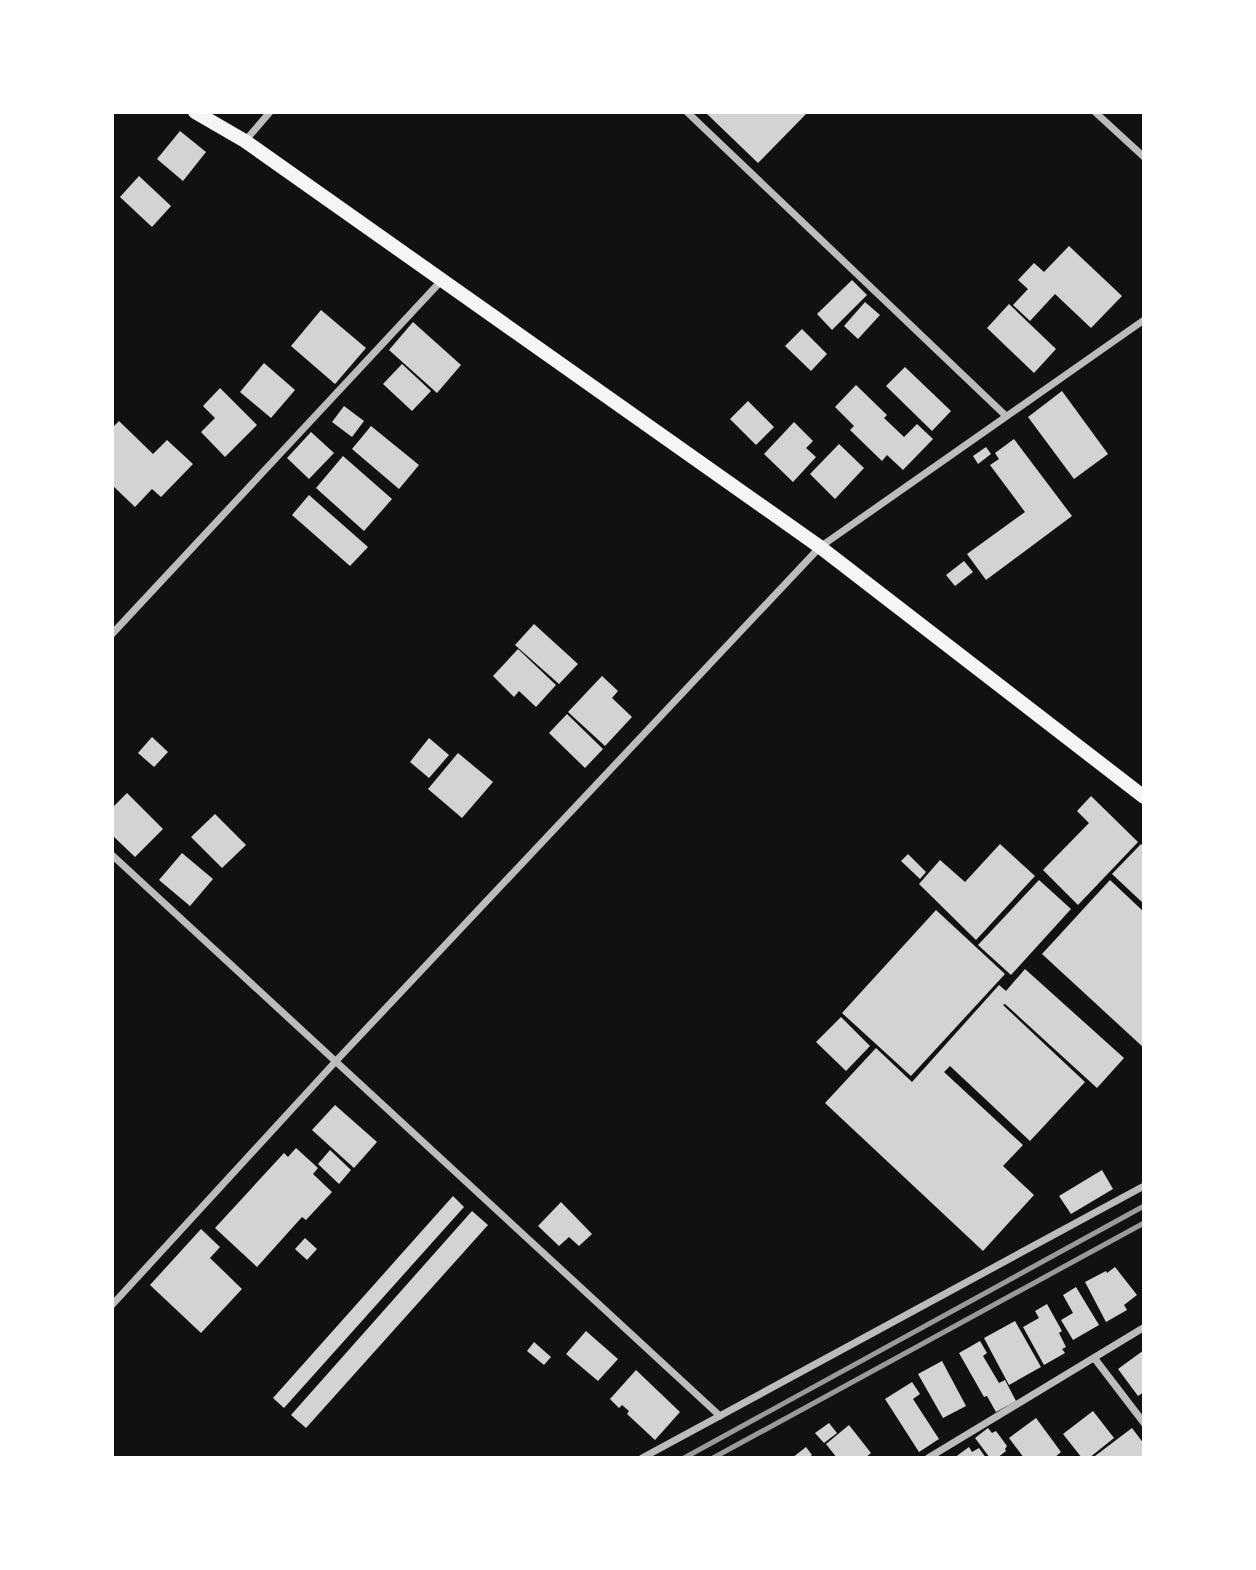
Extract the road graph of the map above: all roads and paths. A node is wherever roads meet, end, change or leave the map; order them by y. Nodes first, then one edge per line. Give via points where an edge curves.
1 (195, 112) edge
2 (270, 112) edge
3 (687, 112) edge
4 (1095, 112) edge
5 (245, 142) junction
6 (1144, 157) edge
7 (442, 281) junction
8 (1144, 320) edge
9 (1006, 416) junction
10 (820, 547) junction
11 (112, 634) edge
12 (1144, 797) edge
13 (112, 855) edge
14 (336, 1061) junction
15 (1144, 1186) edge
16 (112, 1305) edge
17 (1143, 1328) edge
18 (1094, 1359) junction
19 (720, 1416) junction
20 (1144, 1423) edge
21 (642, 1458) edge
22 (928, 1458) edge

1 - 5 main road
2 - 5 street
3 - 9 street
4 - 6 street
5 - 7 main road
7 - 10 main road
7 - 11 street
8 - 9 street
9 - 10 street
10 - 12 main road
10 - 14 street
13 - 14 street
14 - 16 street
14 - 19 street
15 - 19 street
17 - 18 street
18 - 20 street
18 - 22 street
19 - 21 street

